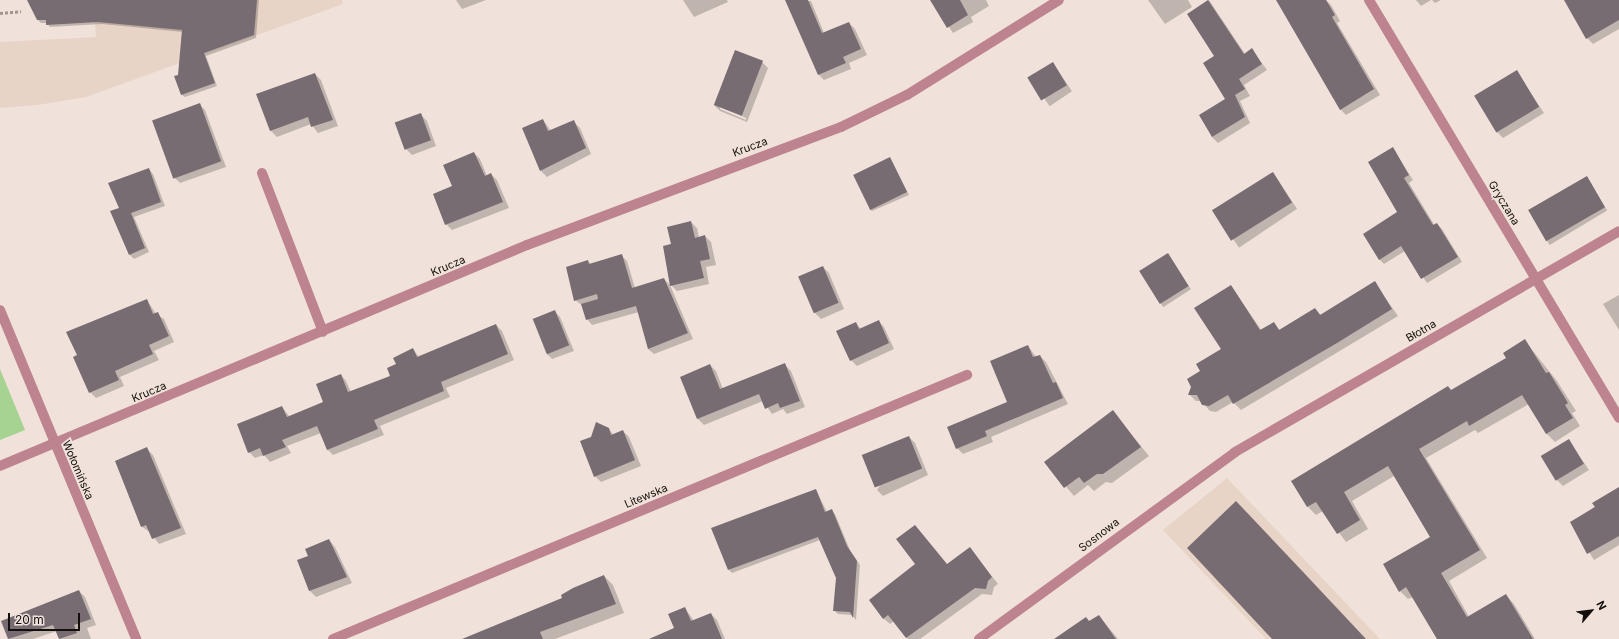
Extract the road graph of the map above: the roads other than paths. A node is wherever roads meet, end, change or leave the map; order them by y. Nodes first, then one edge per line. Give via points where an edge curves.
1 (1059, 0) edge
2 (1369, 0) edge
3 (262, 173) dead end
4 (1619, 230) edge
5 (1536, 279) junction
6 (0, 310) edge
7 (323, 332) junction
8 (967, 375) dead end
9 (1619, 418) edge
10 (54, 444) junction
11 (1236, 452) joint
12 (0, 466) edge
13 (136, 639) edge
14 (333, 639) edge
15 (979, 639) edge

1 - 7 street, Krucza via 907,95 841,127 527,245
2 - 5 street, Gryczana
3 - 7 street
4 - 5 street, Błotna
5 - 9 street, Gryczana
5 - 11 street, Błotna
6 - 10 street, Wołomińska
7 - 10 street, Krucza
8 - 14 street, Litewska
10 - 12 street, Krucza
10 - 13 street, Wołomińska
11 - 15 street, Sosnowa

